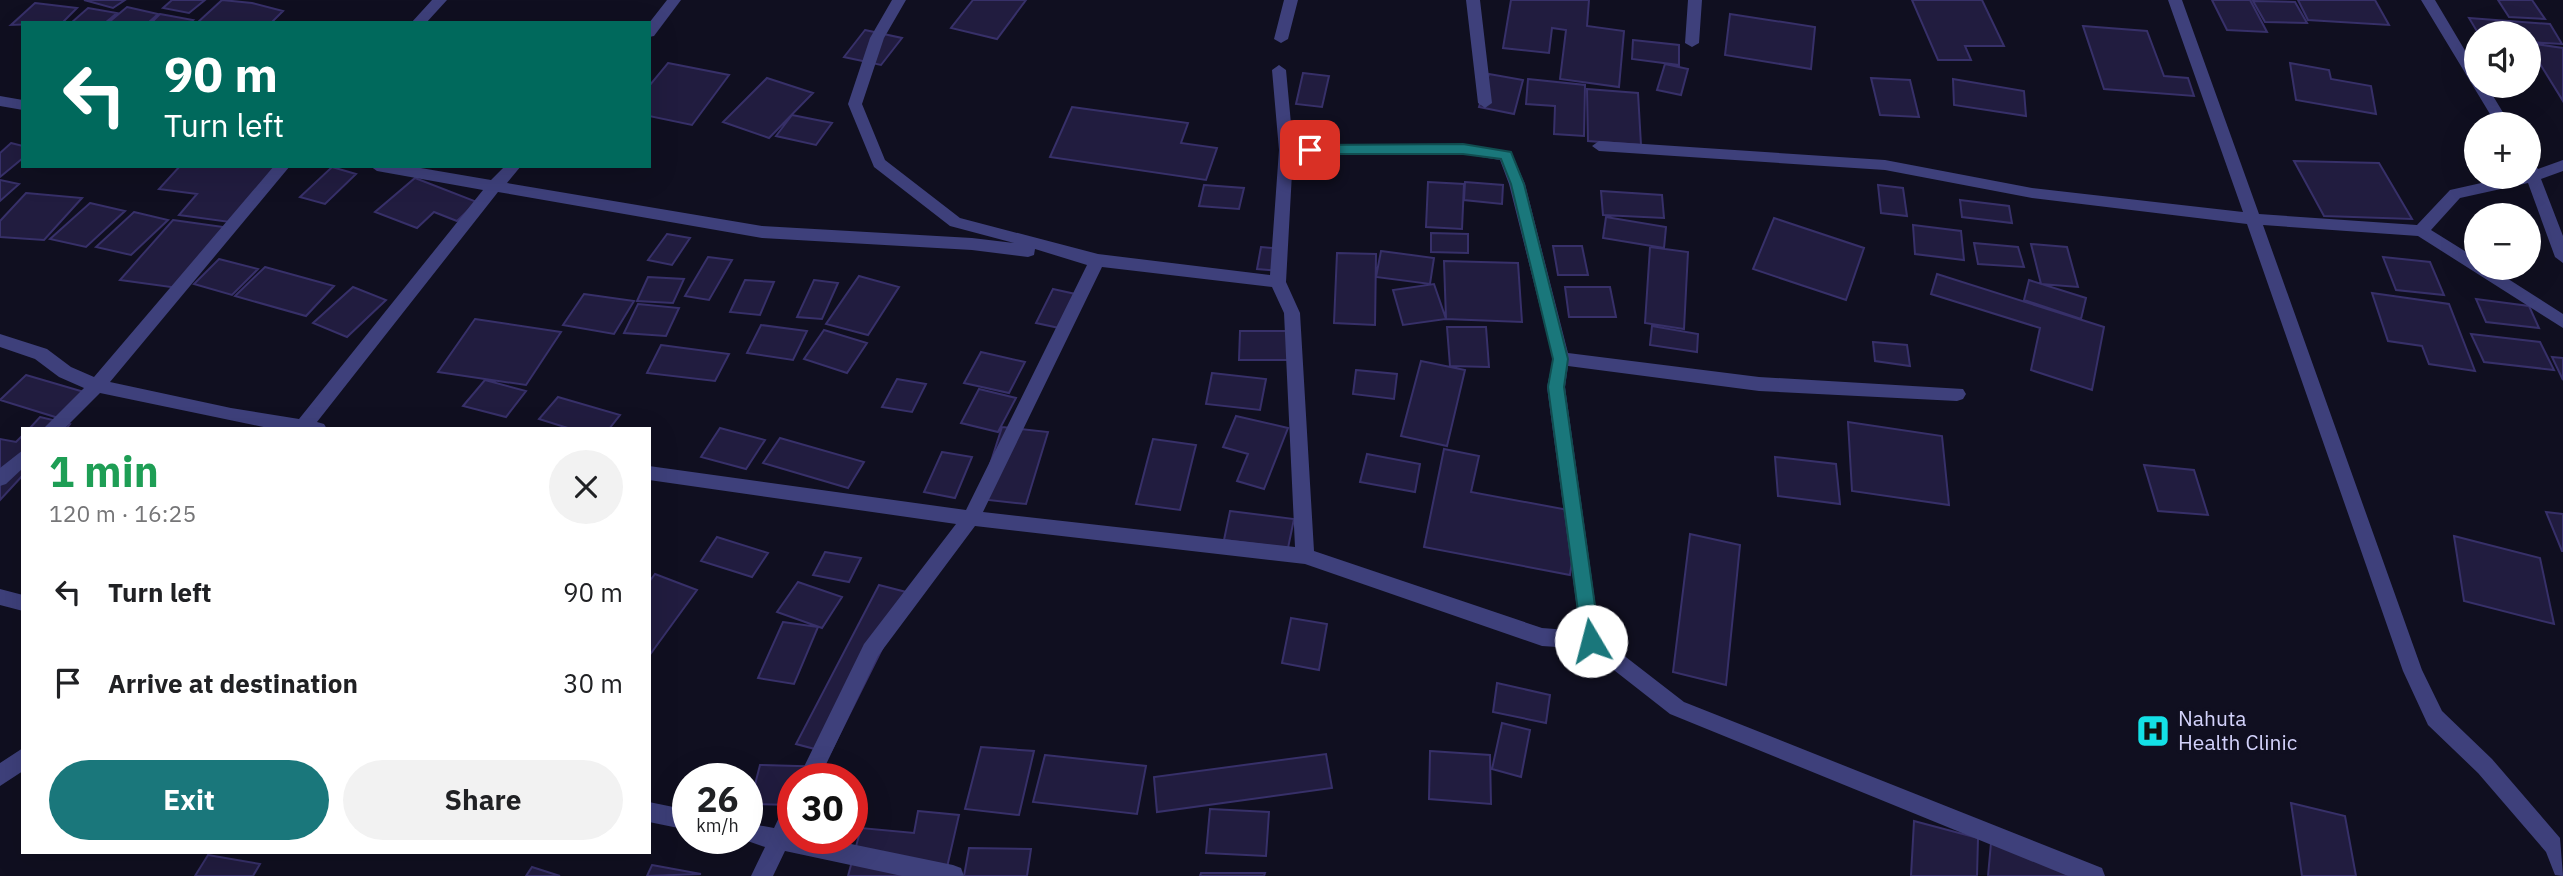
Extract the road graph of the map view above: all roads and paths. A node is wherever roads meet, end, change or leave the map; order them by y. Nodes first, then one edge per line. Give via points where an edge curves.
1 (440, 0) edge
2 (674, 0) edge
3 (899, 0) edge
4 (1291, 0) edge
5 (1473, 0) edge
6 (1695, 0) edge
7 (2175, 0) edge
8 (2428, 0) edge
9 (420, 21) edge
10 (651, 30) edge
11 (1281, 39) dead end
12 (1692, 43) dead end
13 (2464, 60) edge
14 (1279, 69) dead end
15 (0, 102) edge
16 (1485, 103) dead end
17 (21, 105) edge
18 (1599, 146) dead end
19 (1286, 150) junction
20 (2563, 164) edge
21 (281, 168) edge
22 (388, 168) edge
23 (512, 168) edge
24 (2541, 169) edge
25 (494, 187) junction
26 (2472, 189) edge
27 (2538, 189) edge
28 (2253, 219) junction
29 (2421, 231) junction
30 (2563, 257) edge
31 (2464, 259) edge
32 (1097, 260) junction
33 (2497, 280) edge
34 (1279, 282) junction
35 (2563, 322) edge
36 (0, 340) edge
37 (1561, 359) junction
38 (97, 386) junction
39 (1957, 394) dead end
40 (54, 427) edge
41 (302, 427) edge
42 (309, 427) edge
43 (21, 459) edge
44 (651, 472) edge
45 (0, 479) edge
46 (971, 518) junction
47 (1305, 555) junction
48 (0, 597) edge
49 (21, 602) edge
50 (1591, 641) junction
51 (21, 760) edge
52 (816, 763) edge
53 (0, 776) edge
54 (651, 812) edge
55 (672, 817) edge
56 (777, 842) edge
57 (846, 854) edge
58 (2563, 868) edge
59 (762, 876) edge
60 (953, 876) edge
61 (2094, 876) edge

1 - 9 street
2 - 10 street
3 - 32 street via 877,38 855,104 879,163 955,222
4 - 11 street
5 - 16 street
6 - 12 street
7 - 28 street
8 - 13 street
14 - 19 street
15 - 17 street
18 - 28 street via 1885,165 2032,193
19 - 34 street
19 - 37 street via 1463,149 1506,156
20 - 24 street
21 - 38 street
22 - 25 street
23 - 25 street
25 - 32 street via 762,232 972,244
25 - 42 street
26 - 29 street via 2455,194
27 - 30 street
28 - 29 street
28 - 58 street via 2413,671 2435,719 2485,766 2553,845
29 - 31 street
32 - 34 street
32 - 46 street
33 - 35 street
34 - 47 street via 1292,313
36 - 38 street via 41,354 65,372
37 - 39 street via 1759,384
37 - 50 street via 1556,387
38 - 40 street
38 - 41 street
43 - 45 street
44 - 46 street
46 - 47 street
46 - 52 street via 871,650
47 - 50 street via 1542,637
48 - 49 street
50 - 61 street via 1678,708
51 - 53 street
54 - 55 street
56 - 59 street
57 - 60 street

